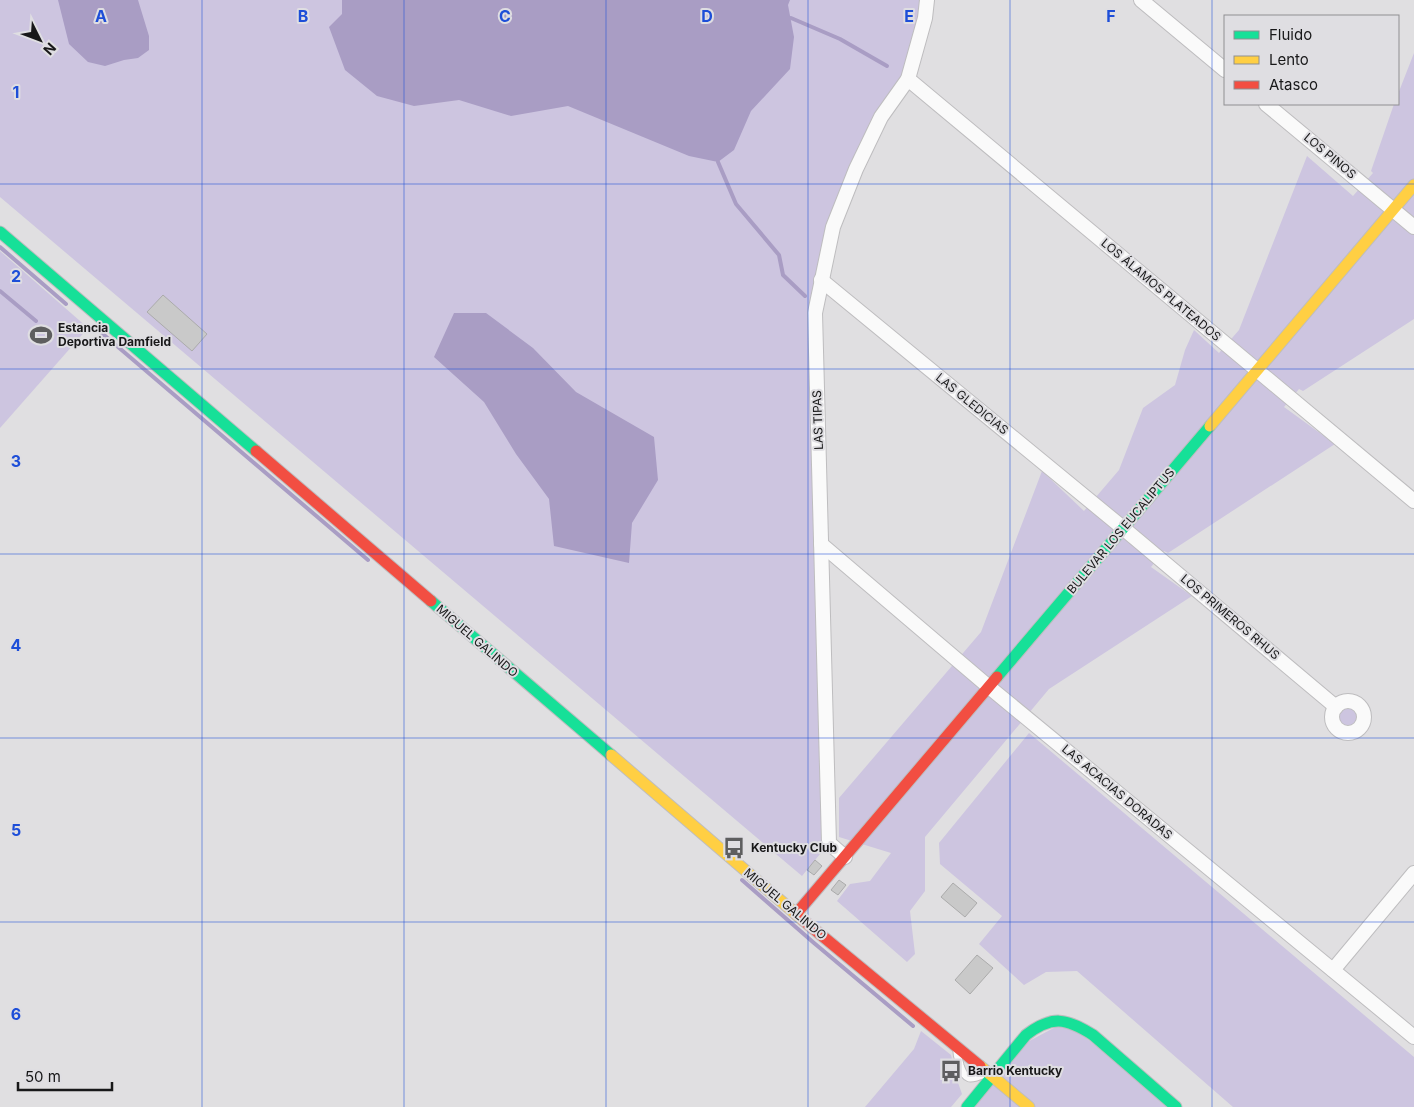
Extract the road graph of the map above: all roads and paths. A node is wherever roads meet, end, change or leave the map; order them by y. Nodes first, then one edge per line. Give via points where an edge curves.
1 (927, 0) edge
2 (1141, 0) edge
3 (1224, 69) edge
4 (908, 79) junction
5 (1267, 105) edge
6 (1414, 185) edge
7 (1393, 209) junction
8 (1414, 227) edge
9 (0, 232) edge
10 (821, 280) junction
11 (1257, 370) junction
12 (1414, 500) edge
13 (1123, 528) junction
14 (822, 544) junction
15 (989, 687) junction
16 (1336, 707) dead end
17 (845, 857) junction
18 (1414, 873) edge
19 (796, 914) junction
20 (1333, 970) junction
21 (1414, 1038) edge
22 (958, 1047) junction
23 (992, 1075) junction
24 (967, 1107) edge
25 (1029, 1107) edge
26 (1176, 1107) edge

1 - 4 street, LAS TIPAS
2 - 3 street
4 - 10 street, LAS TIPAS via 881,117 856,169 833,227
4 - 11 street, LOS ÁLAMOS PLATEADOS
5 - 7 street, LOS PINOS
6 - 7 street, BULEVAR LOS EUCALIPTUS
7 - 8 street, LOS PINOS
7 - 11 street, BULEVAR LOS EUCALIPTUS
9 - 19 street, MIGUEL GALINDO
10 - 13 street, LAS GLEDICIAS
10 - 14 street, LAS TIPAS via 815,313
11 - 12 street, LOS ÁLAMOS PLATEADOS
11 - 13 street, BULEVAR LOS EUCALIPTUS
13 - 15 street, BULEVAR LOS EUCALIPTUS
13 - 16 street, LOS PRIMEROS RHUS
14 - 15 street, LAS ACACIAS DORADAS
14 - 17 street, LAS TIPAS via 830,843
15 - 17 street, BULEVAR LOS EUCALIPTUS
15 - 20 street, LAS ACACIAS DORADAS
17 - 19 street, BULEVAR LOS EUCALIPTUS
18 - 20 street
19 - 22 street, MIGUEL GALINDO
20 - 21 street, LAS ACACIAS DORADAS
22 - 23 street, MIGUEL GALINDO
22 - 23 lane via 957,1056 966,1078
23 - 24 street
23 - 25 street, MIGUEL GALINDO
23 - 26 street via 1026,1035 1038,1026 1050,1021 1065,1022 1093,1035

